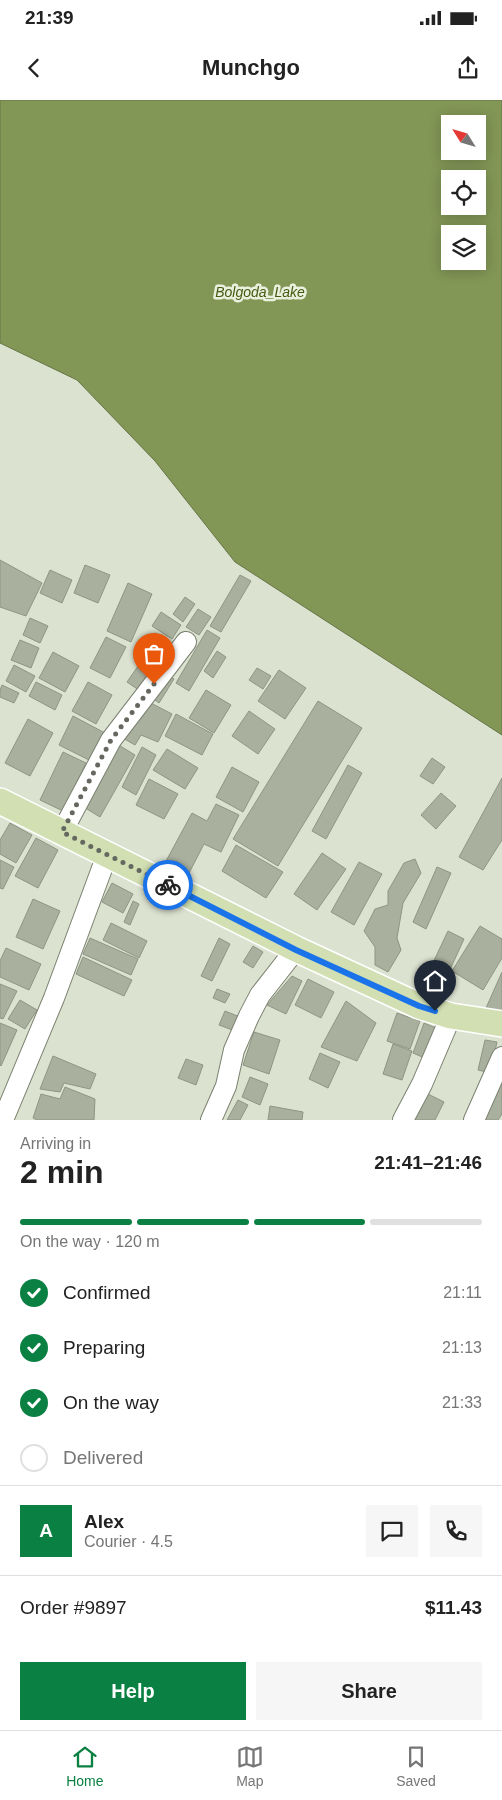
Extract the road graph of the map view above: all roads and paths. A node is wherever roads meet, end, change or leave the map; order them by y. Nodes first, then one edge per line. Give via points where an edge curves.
1 (186, 642) dead end
2 (0, 801) edge
3 (62, 832) junction
4 (107, 854) junction
5 (296, 950) junction
6 (451, 1016) junction
7 (502, 1024) edge
8 (502, 1058) edge
9 (3, 1120) edge
10 (211, 1120) edge
11 (403, 1120) edge
12 (474, 1120) edge

1 - 3 street via 111,740
2 - 3 main road
3 - 4 main road
4 - 5 main road
4 - 9 street via 54,998
5 - 6 main road via 419,1006
5 - 10 street via 260,995 249,1016
6 - 7 main road
6 - 11 street
8 - 12 street

